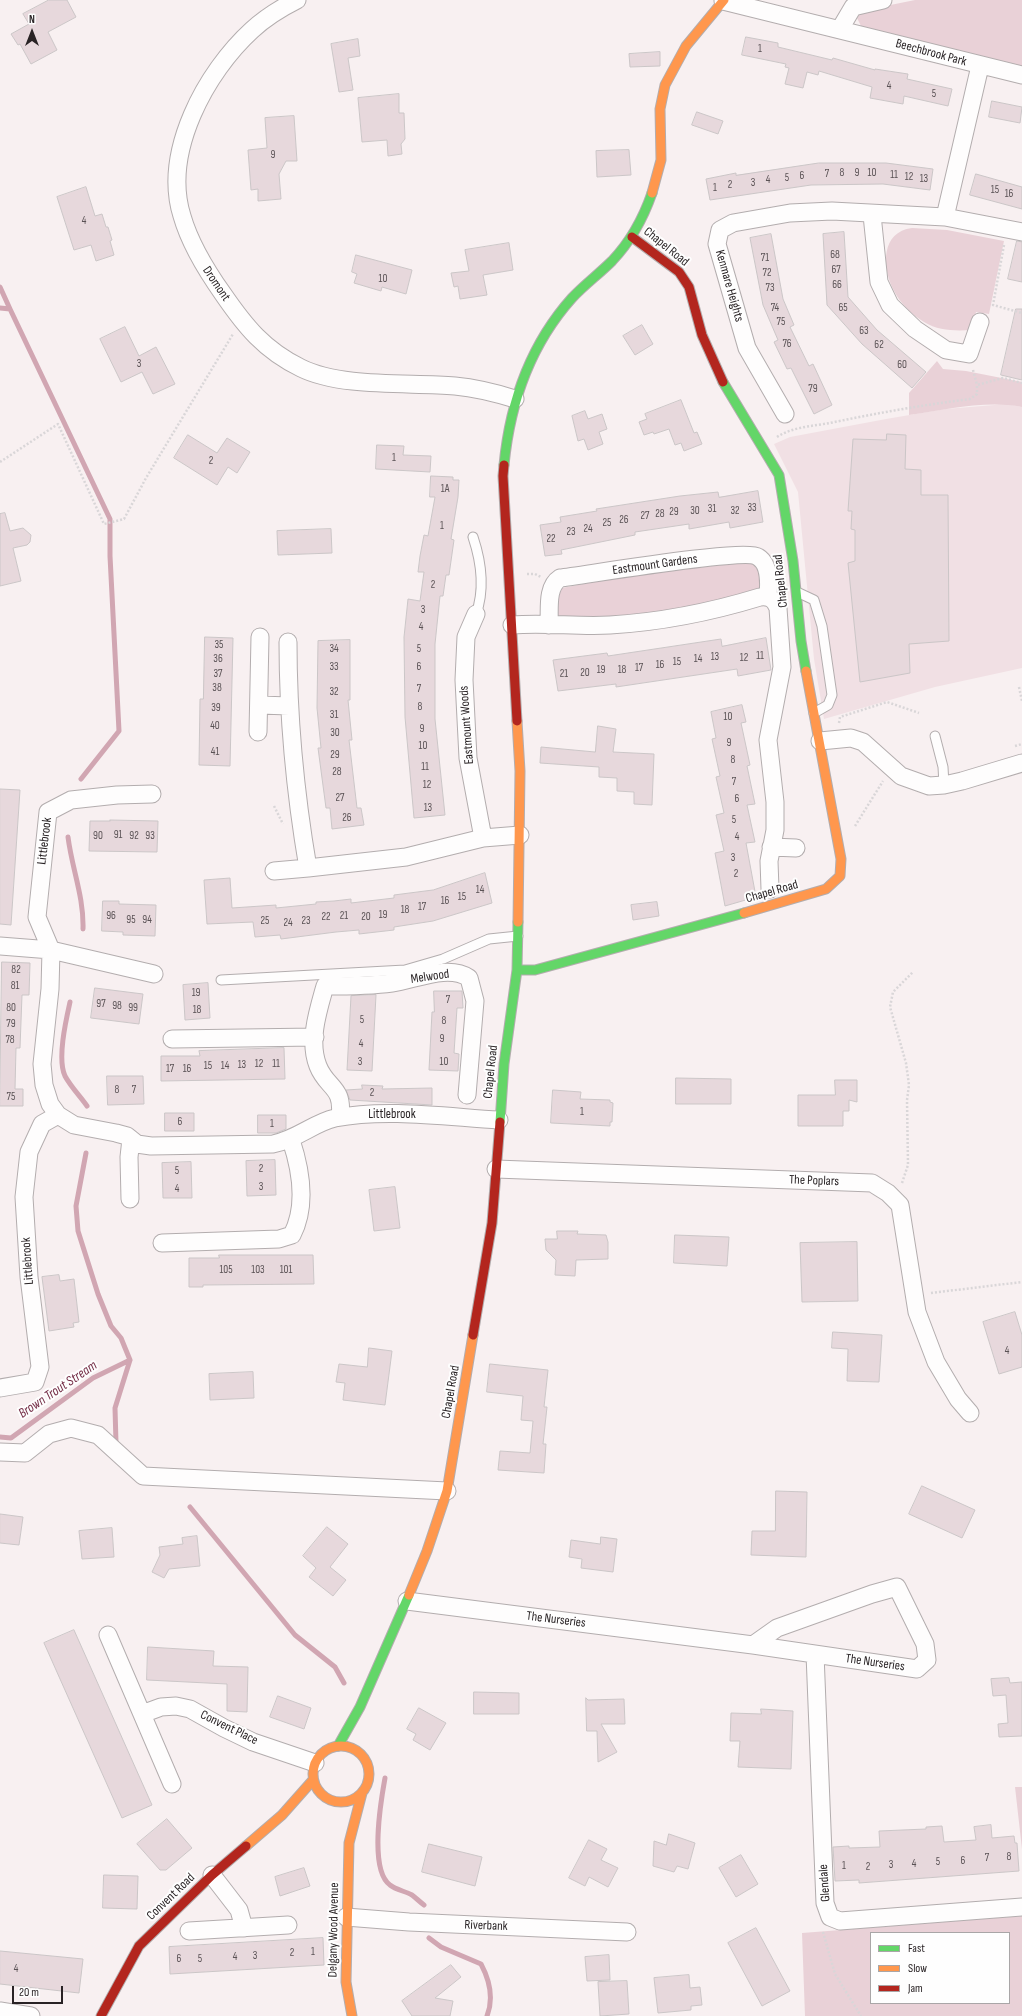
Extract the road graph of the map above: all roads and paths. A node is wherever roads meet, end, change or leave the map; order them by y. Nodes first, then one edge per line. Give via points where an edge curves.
1 (297, 0) edge
2 (883, 0) edge
3 (724, 1) edge
4 (840, 29) junction
5 (980, 66) junction
6 (1022, 75) edge
7 (872, 215) junction
8 (945, 217) junction
9 (1015, 230) edge
10 (632, 238) junction
11 (1022, 313) edge
12 (241, 320) junction
13 (980, 322) dead end
14 (1022, 383) edge
15 (515, 399) junction
16 (785, 414) dead end
17 (776, 437) dead end
18 (0, 462) edge
19 (473, 537) dead end
20 (796, 592) junction
21 (768, 596) junction
22 (476, 614) joint
23 (512, 625) junction
24 (549, 625) junction
25 (260, 637) dead end
26 (288, 642) dead end
27 (1019, 687) dead end
28 (1022, 700) edge
29 (260, 705) junction
30 (289, 706) junction
31 (814, 713) junction
32 (919, 713) dead end
33 (258, 732) dead end
34 (935, 736) dead end
35 (837, 739) junction
36 (820, 741) junction
37 (1022, 744) edge
38 (1013, 746) dead end
39 (1022, 763) edge
40 (887, 774) dead end
41 (944, 785) junction
42 (152, 794) dead end
43 (836, 831) junction
44 (520, 835) junction
45 (483, 838) junction
46 (771, 847) junction
47 (796, 848) dead end
48 (308, 868) junction
49 (274, 871) dead end
50 (770, 889) dead end
51 (518, 936) junction
52 (0, 946) edge
53 (51, 950) junction
54 (517, 970) junction
55 (913, 972) dead end
56 (154, 974) dead end
57 (221, 980) dead end
58 (315, 1037) junction
59 (172, 1039) dead end
60 (468, 1095) dead end
61 (58, 1115) junction
62 (340, 1117) junction
63 (499, 1120) junction
64 (131, 1139) junction
65 (291, 1140) junction
66 (496, 1169) junction
67 (130, 1199) dead end
68 (896, 1200) junction
69 (162, 1243) dead end
70 (1022, 1282) edge
71 (932, 1293) dead end
72 (0, 1388) edge
73 (970, 1413) dead end
74 (0, 1452) edge
75 (447, 1491) junction
76 (407, 1602) junction
77 (108, 1634) dead end
78 (753, 1645) junction
79 (815, 1654) junction
80 (360, 1707) junction
81 (142, 1714) junction
82 (338, 1746) junction
83 (359, 1753) junction
84 (315, 1763) junction
85 (313, 1780) junction
86 (172, 1784) dead end
87 (362, 1793) junction
88 (297, 1810) dead end
89 (282, 1815) junction
90 (344, 1829) dead end
91 (349, 1843) junction
92 (212, 1876) junction
93 (1022, 1907) edge
94 (346, 1917) junction
95 (830, 1917) junction
96 (288, 1925) dead end
97 (244, 1928) junction
98 (189, 1931) dead end
99 (627, 1932) dead end
100 (0, 2011) edge
101 (31, 2016) edge
102 (101, 2016) edge
103 (352, 2016) edge
104 (861, 2016) edge

1 - 12 street, Dromont via 252,30 225,59 202,94 187,128 177,166 181,215 201,262
2 - 4 street via 853,7
3 - 4 street, Beechbrook Park
3 - 10 street, Chapel Road via 685,48 666,80 659,115 662,151 658,173 650,202
4 - 5 street, Beechbrook Park
5 - 6 street, Beechbrook Park
5 - 8 street
7 - 8 street, Kenmare Heights
7 - 13 street via 879,282 890,305 915,329 946,350 969,354
7 - 16 street, Kenmare Heights via 832,211 790,214 733,223 720,230 717,244 746,348
8 - 9 street, Kenmare Heights
9 - 11 path via 993,305
10 - 15 street via 617,256 572,298 549,326 528,364
10 - 20 street, Chapel Road via 679,272 689,287 702,336 713,363 779,475
12 - 15 street, Dromont via 270,350 301,368 323,376 456,386 490,391
12 - 18 path via 124,518 104,524 58,424
14 - 17 path via 1003,378 977,385 977,394 970,399 847,419 792,430
15 - 23 street via 505,450 504,476
19 - 22 lane via 479,554 481,575
20 - 31 street, Chapel Road via 801,641
20 - 31 lane via 814,600 822,626 832,695 828,705
21 - 24 street via 707,611 642,622 582,626
21 - 24 street, Eastmount Gardens via 766,567 758,557 747,554 706,558 560,578 553,582 551,588
21 - 46 street, Eastmount Gardens via 775,601 778,608 782,667 768,740 775,802 775,830
22 - 45 street, Eastmount Woods via 466,637 464,695 468,758
23 - 24 street
23 - 44 street via 520,771
25 - 29 street
26 - 30 street
27 - 28 path
29 - 30 street
29 - 33 street
30 - 48 street via 297,802
31 - 36 street, Chapel Road
32 - 35 path via 887,702 871,705 859,712 840,717
34 - 41 lane via 943,767
35 - 36 street
35 - 41 street via 851,738 863,742 901,776 914,782 929,786
36 - 43 street, Chapel Road
37 - 38 path
39 - 41 street
40 - 43 path via 855,826
42 - 53 street, Littlebrook via 71,800 48,812 37,917
43 - 54 street, Chapel Road via 841,859 840,876 826,889 794,900 535,970
44 - 45 street
44 - 51 street
45 - 48 street via 406,857
46 - 47 street
46 - 50 street, Eastmount Gardens
48 - 49 street
51 - 54 street
51 - 57 lane via 488,939 443,959 405,970
52 - 53 street
53 - 56 street
53 - 61 street, Littlebrook via 50,989 42,1064 44,1085 50,1104
54 - 63 street, Chapel Road
55 - 68 path via 893,992 890,1008 906,1063 909,1085 908,1165
58 - 59 street
58 - 60 street, Melwood via 315,1023 325,986 392,983 443,973 463,974 470,978 475,1001
58 - 62 street, Melwood via 317,1065 336,1089 342,1103
61 - 64 street, Littlebrook via 74,1125 116,1133
61 - 72 street, Littlebrook via 42,1124 29,1152 24,1197 29,1277 40,1367 34,1382
62 - 63 street, Littlebrook via 406,1114
62 - 65 street, Littlebrook via 317,1125
63 - 66 street, Chapel Road
64 - 65 street, Littlebrook via 137,1144 150,1146 273,1144
64 - 67 street
65 - 69 street via 298,1162 301,1198 299,1223 292,1235 279,1238
66 - 68 street, The Poplars via 872,1183
66 - 75 street, Chapel Road via 492,1223
68 - 73 street via 900,1205 917,1312 936,1362 958,1399
70 - 71 path
74 - 75 street via 25,1453 49,1434 70,1428 98,1435 143,1476
75 - 76 street, Chapel Road
76 - 78 street, The Nurseries
76 - 80 street, Chapel Road
77 - 81 street
78 - 79 street, The Nurseries
78 - 79 street, The Nurseries via 777,1628 897,1587 925,1644 927,1660 917,1669
79 - 95 street, Glendale via 825,1903
80 - 82 street, Chapel Road
80 - 83 street, Chapel Road
81 - 84 street, Convent Place via 161,1707 176,1706 190,1709 253,1742
81 - 86 street
82 - 83 street
82 - 84 street via 324,1752
83 - 87 street via 368,1768 369,1777
84 - 85 street
85 - 87 street via 329,1803 349,1801
85 - 89 street, Convent Road
87 - 91 street, Delgany Wood Avenue
88 - 89 street, Convent Road
89 - 92 street, Convent Road
90 - 91 street, Delgany Wood Avenue
91 - 94 street, Delgany Wood Avenue
92 - 97 street via 239,1910
92 - 102 street, Convent Road via 139,1946
93 - 95 street, Glendale via 840,1921
94 - 99 street, Riverbank via 416,1923
94 - 103 street, Delgany Wood Avenue via 346,1982
95 - 104 path via 823,1932 835,1974
96 - 97 street
97 - 98 street
100 - 101 street

